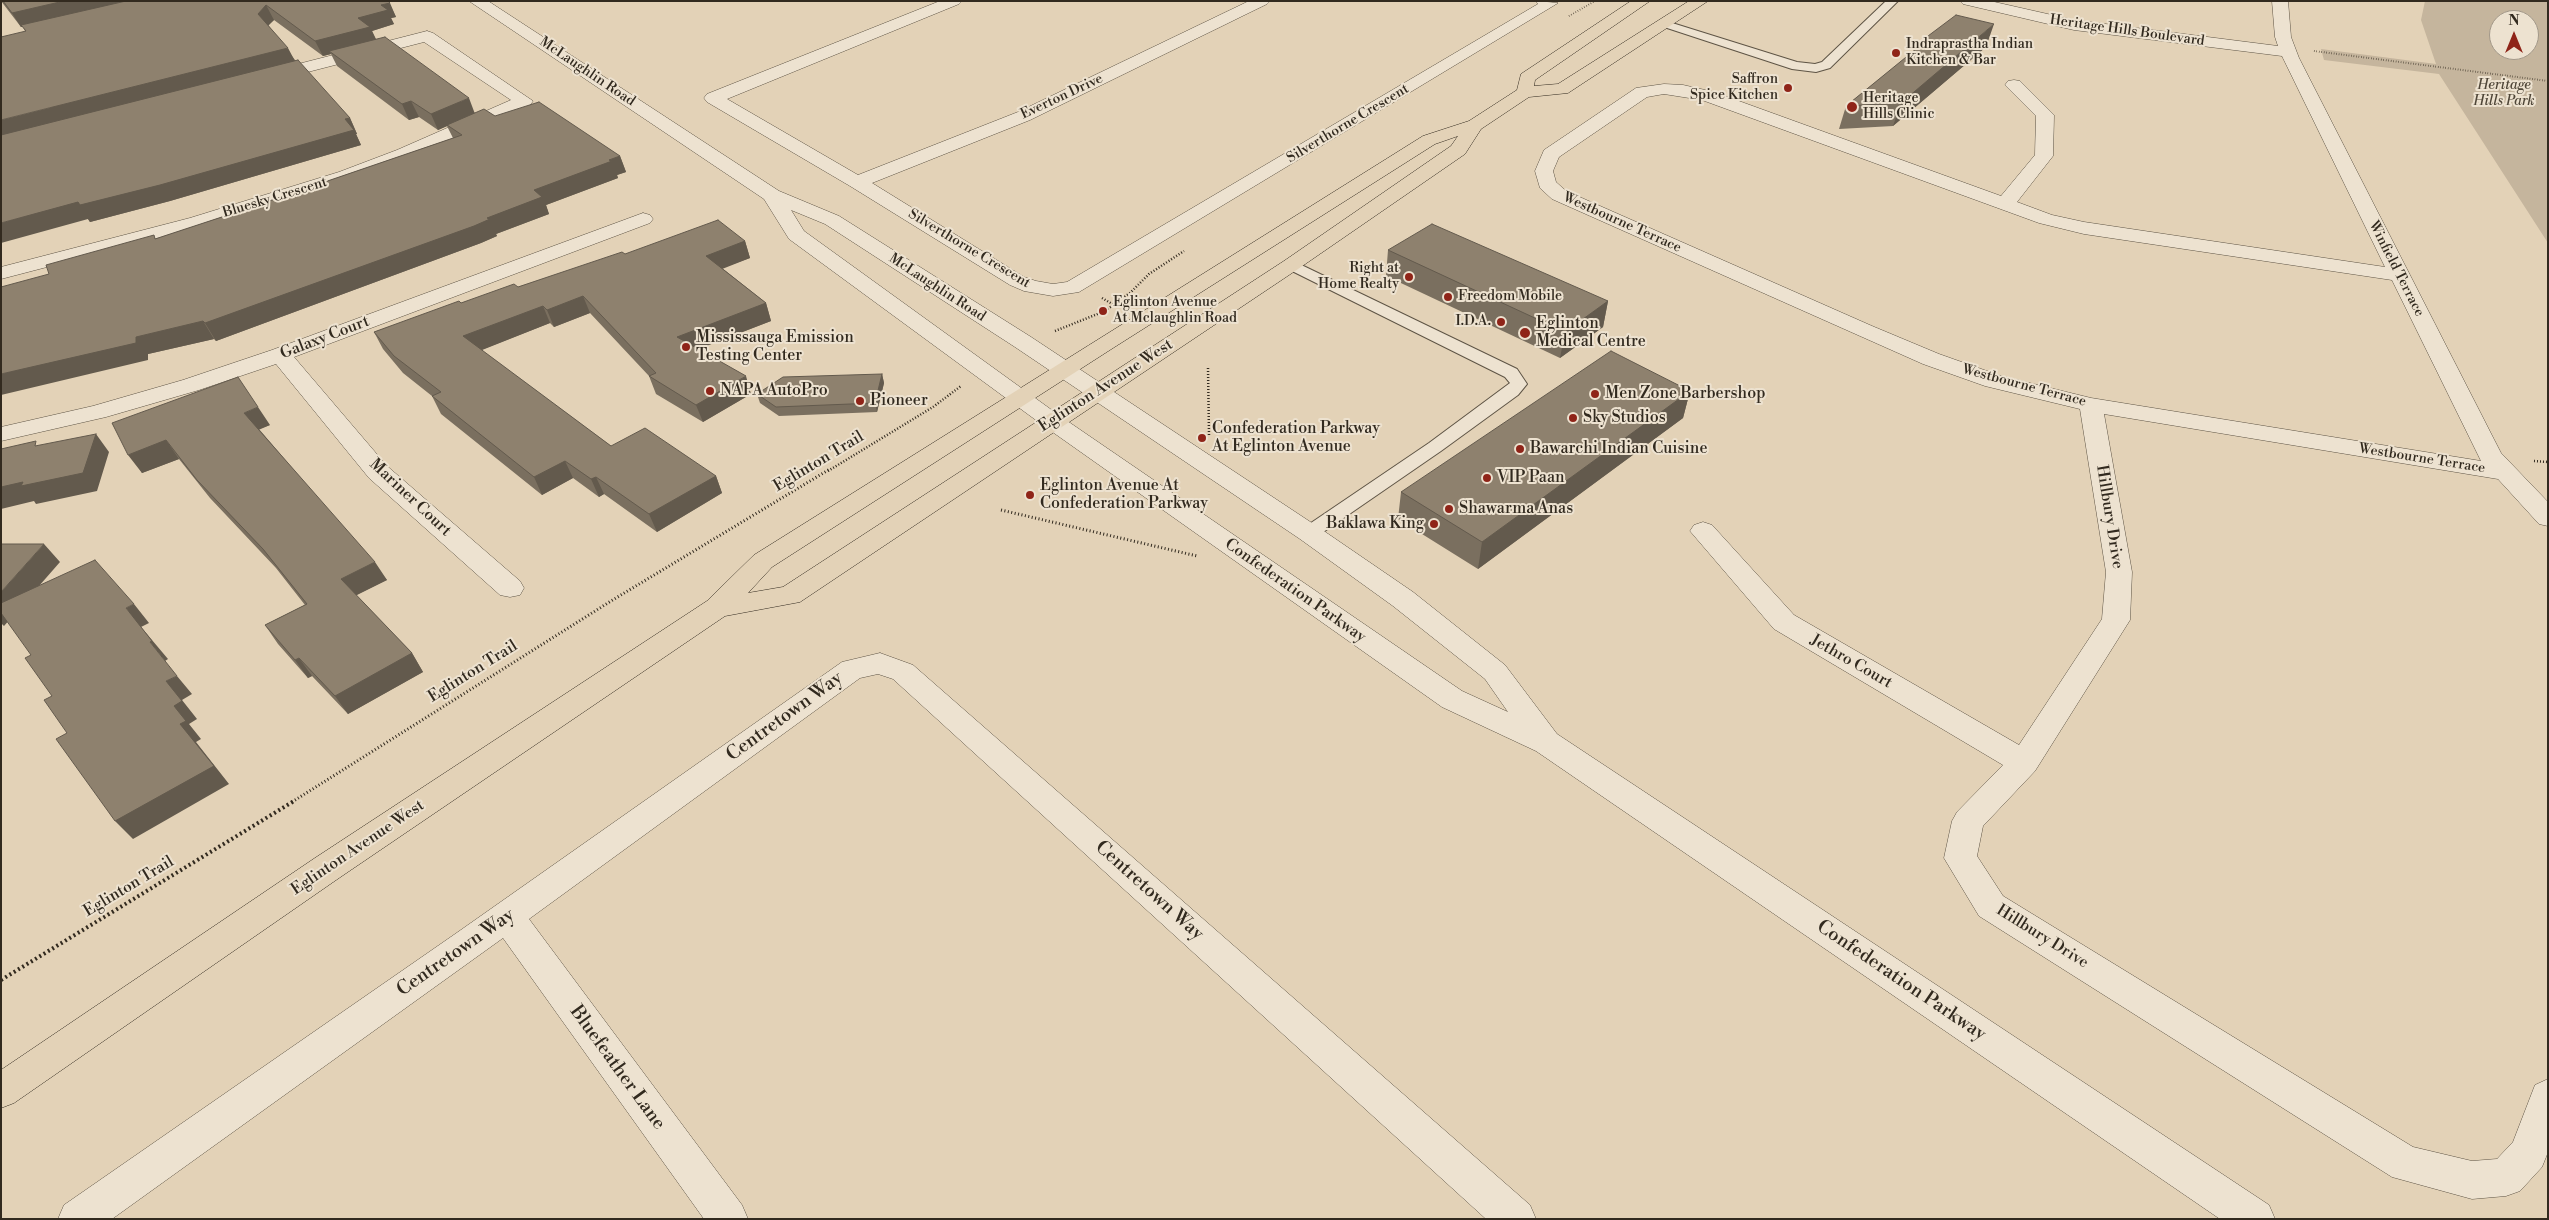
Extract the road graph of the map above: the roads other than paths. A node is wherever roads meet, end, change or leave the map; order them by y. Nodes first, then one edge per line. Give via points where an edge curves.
1 (477, 1) edge
2 (954, 1) edge
3 (1262, 1) edge
4 (1544, 1) edge
5 (1642, 1) edge
6 (1700, 1) edge
7 (1893, 1) edge
8 (1968, 1) edge
9 (2280, 1) edge
10 (1665, 24) junction
11 (2288, 52) junction
12 (254, 81) edge
13 (2014, 85) dead end
14 (1525, 92) junction
15 (1475, 125) junction
16 (857, 182) junction
17 (772, 195) junction
18 (2004, 205) junction
19 (643, 219) dead end
20 (1291, 264) junction
21 (1, 273) edge
22 (2398, 275) junction
23 (280, 355) junction
24 (1063, 369) junction
25 (1096, 392) junction
26 (1019, 397) junction
27 (2091, 404) junction
28 (1052, 421) junction
29 (1, 434) edge
30 (2503, 472) junction
31 (2548, 518) edge
32 (1703, 531) dead end
33 (1308, 533) junction
34 (510, 588) dead end
35 (717, 608) junction
36 (1547, 743) junction
37 (2024, 763) junction
38 (507, 916) junction
39 (1, 1091) edge
40 (2548, 1097) edge
41 (78, 1219) edge
42 (728, 1219) edge
43 (1516, 1219) edge
44 (2255, 1219) edge

1 - 17 street, McLaughlin Road
2 - 16 street, Silverthorne Crescent via 713,98
3 - 16 street, Everton Drive via 1024,116
4 - 16 street, Silverthorne Crescent via 1550,3 1072,288 1031,288
5 - 14 main road, Eglinton Avenue West via 1527,78
6 - 10 main road, Eglinton Avenue West
7 - 10 lane via 1826,65 1816,68 1796,66
8 - 11 street, Heritage Hills Boulevard via 2074,25
9 - 11 street, Winfield Terrace via 2283,38
10 - 14 main road, Eglinton Avenue West via 1562,89
11 - 22 street, Winfield Terrace
12 - 21 street, Bluesky Crescent via 427,36 524,101 346,176 197,222
13 - 18 street via 2045,115 2044,156
14 - 15 main road, Eglinton Avenue West
15 - 20 main road, Eglinton Avenue West via 1458,150
15 - 24 main road, Eglinton Avenue West via 1429,140
17 - 24 street, McLaughlin Road via 832,220
17 - 26 street, McLaughlin Road via 796,235
18 - 22 street, Westbourne Terrace via 2084,228
18 - 27 street, Westbourne Terrace via 1708,96 1672,89 1642,92 1551,154 1544,171 1547,184 1559,195 1931,359 1993,381
19 - 23 street, Galaxy Court
20 - 25 main road, Eglinton Avenue West
20 - 33 lane via 1511,373 1519,384 1443,441
22 - 30 street, Winfield Terrace via 2491,457
23 - 29 street, Galaxy Court via 190,386 98,412
23 - 34 street, Mariner Court via 378,472
24 - 25 street, McLaughlin Road
24 - 26 main road, Eglinton Avenue West
25 - 28 main road, Eglinton Avenue West
25 - 33 street, Confederation Parkway
26 - 28 street, McLaughlin Road
26 - 35 main road, Eglinton Avenue West via 763,561
27 - 30 street, Westbourne Terrace
27 - 37 street, Hillbury Drive via 2119,572 2116,620
28 - 35 main road, Eglinton Avenue West via 790,595
28 - 36 street, Confederation Parkway via 1452,699
30 - 31 street, Winfield Terrace
32 - 37 street, Jethro Court via 1784,622
33 - 36 street, Confederation Parkway via 1403,599 1495,672
35 - 39 main road, Eglinton Avenue West via 327,868
36 - 44 street, Confederation Parkway
37 - 40 street, Hillbury Drive via 1968,821 1960,858 1991,906 2406,1164 2472,1180 2506,1177 2528,1154
38 - 41 street, Centretown Way
38 - 42 street, Bluefeather Lane
38 - 43 street, Centretown Way via 852,669 880,663 903,672

